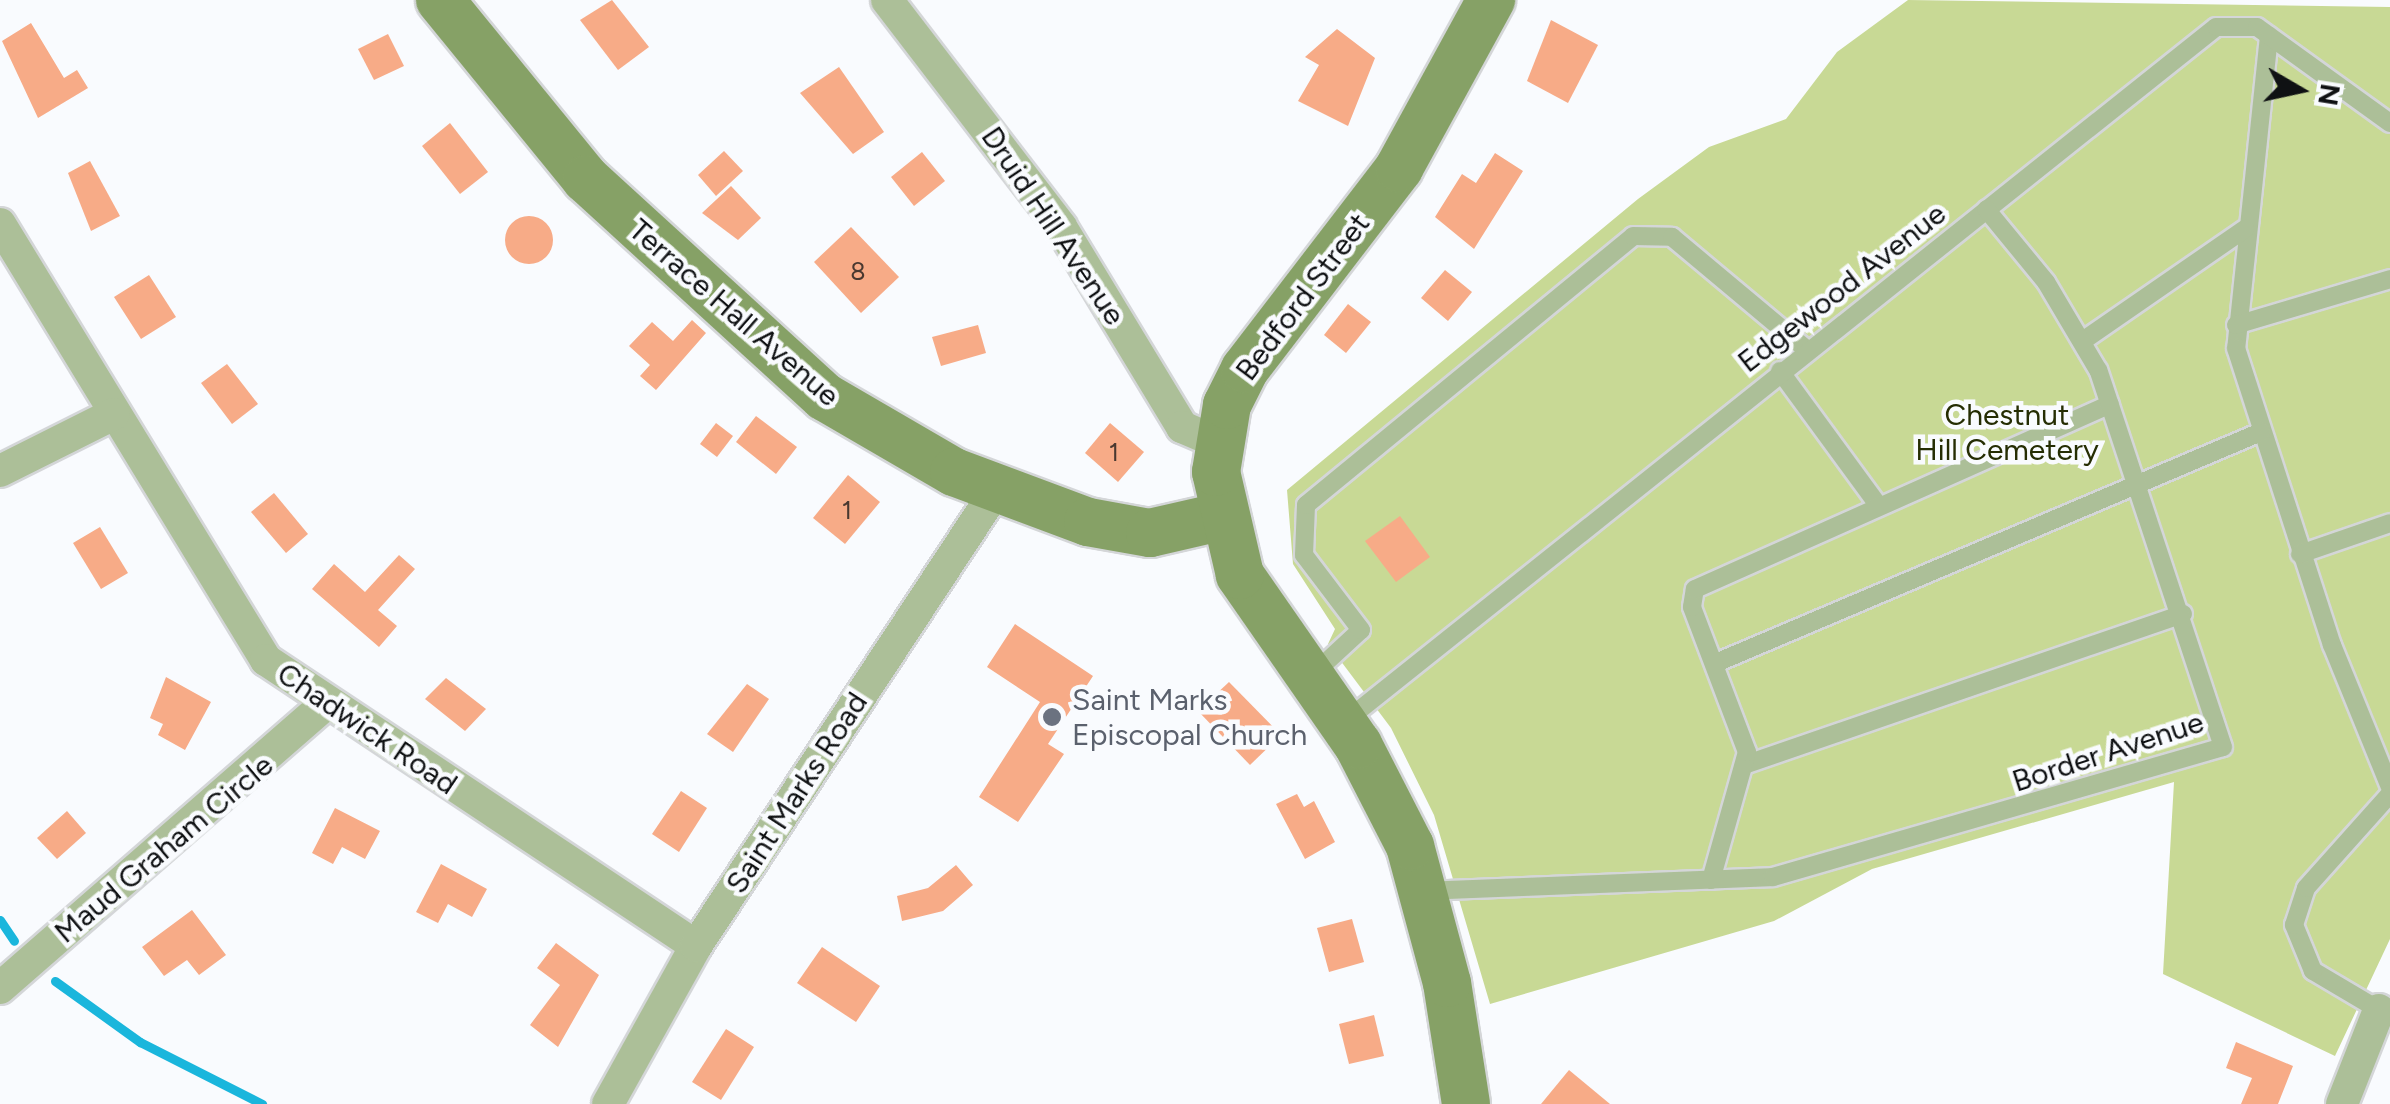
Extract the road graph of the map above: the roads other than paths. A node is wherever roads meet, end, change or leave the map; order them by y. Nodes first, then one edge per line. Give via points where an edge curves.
1 (440, 0) edge
2 (887, 0) edge
3 (1491, 0) edge
4 (2269, 36) junction
5 (2390, 123) edge
6 (1986, 209) junction
7 (0, 224) edge
8 (2245, 229) junction
9 (2390, 280) edge
10 (2236, 324) junction
11 (2084, 340) junction
12 (1806, 349) junction
13 (1780, 371) junction
14 (2110, 404) junction
15 (114, 414) junction
16 (2261, 432) junction
17 (1219, 443) junction
18 (0, 471) edge
19 (2138, 482) junction
20 (997, 489) junction
21 (1878, 504) junction
22 (1220, 517) junction
23 (2390, 523) edge
24 (2300, 554) junction
25 (2183, 614) junction
26 (1718, 662) junction
27 (1308, 678) junction
28 (324, 705) junction
29 (1342, 723) junction
30 (1746, 764) junction
31 (2390, 791) edge
32 (1710, 880) junction
33 (1424, 891) junction
34 (696, 946) junction
35 (0, 988) edge
36 (2379, 1010) joint
37 (608, 1104) edge
38 (1466, 1104) edge
39 (2342, 1104) edge

1 - 20 main road, Terrace Hall Avenue via 586,179 763,346 859,418
2 - 17 street, Druid Hill Avenue via 1061,227 1182,427
3 - 17 main road, Bedford Street via 1399,168 1245,368
4 - 5 lane, Edgewood Avenue
4 - 6 lane, Edgewood Avenue via 2244,23 2216,27
4 - 8 lane
6 - 11 lane, Border Avenue
6 - 12 lane, Edgewood Avenue
7 - 15 street, Chadwick Road
8 - 10 lane
8 - 11 lane
9 - 10 lane
10 - 16 lane
11 - 14 lane, Border Avenue
12 - 13 lane, Edgewood Avenue
12 - 27 lane via 1672,237 1633,236 1306,506 1304,554 1361,630
13 - 21 lane
13 - 29 lane, Edgewood Avenue
14 - 19 lane, Border Avenue
14 - 21 lane
15 - 18 street
15 - 28 street, Chadwick Road via 266,660
16 - 19 lane
16 - 24 lane
17 - 22 main road, Bedford Street
19 - 25 lane, Border Avenue
19 - 26 lane
20 - 22 main road, Terrace Hall Avenue via 1134,532
20 - 34 street, Saint Marks Road
21 - 26 lane via 1692,594
22 - 27 main road, Bedford Street via 1256,605
23 - 24 lane
24 - 31 lane
25 - 30 lane
25 - 32 lane, Border Avenue via 2224,747 1862,855
26 - 30 lane
27 - 29 main road, Bedford Street
28 - 34 street, Chadwick Road
28 - 35 street, Maud Graham Circle
29 - 33 main road, Bedford Street via 1389,800
30 - 32 lane
31 - 36 lane via 2306,888 2294,925 2313,970
32 - 33 lane, Border Avenue via 1486,882
33 - 38 main road, Bedford Street
34 - 37 street, Saint Marks Road
36 - 39 street

